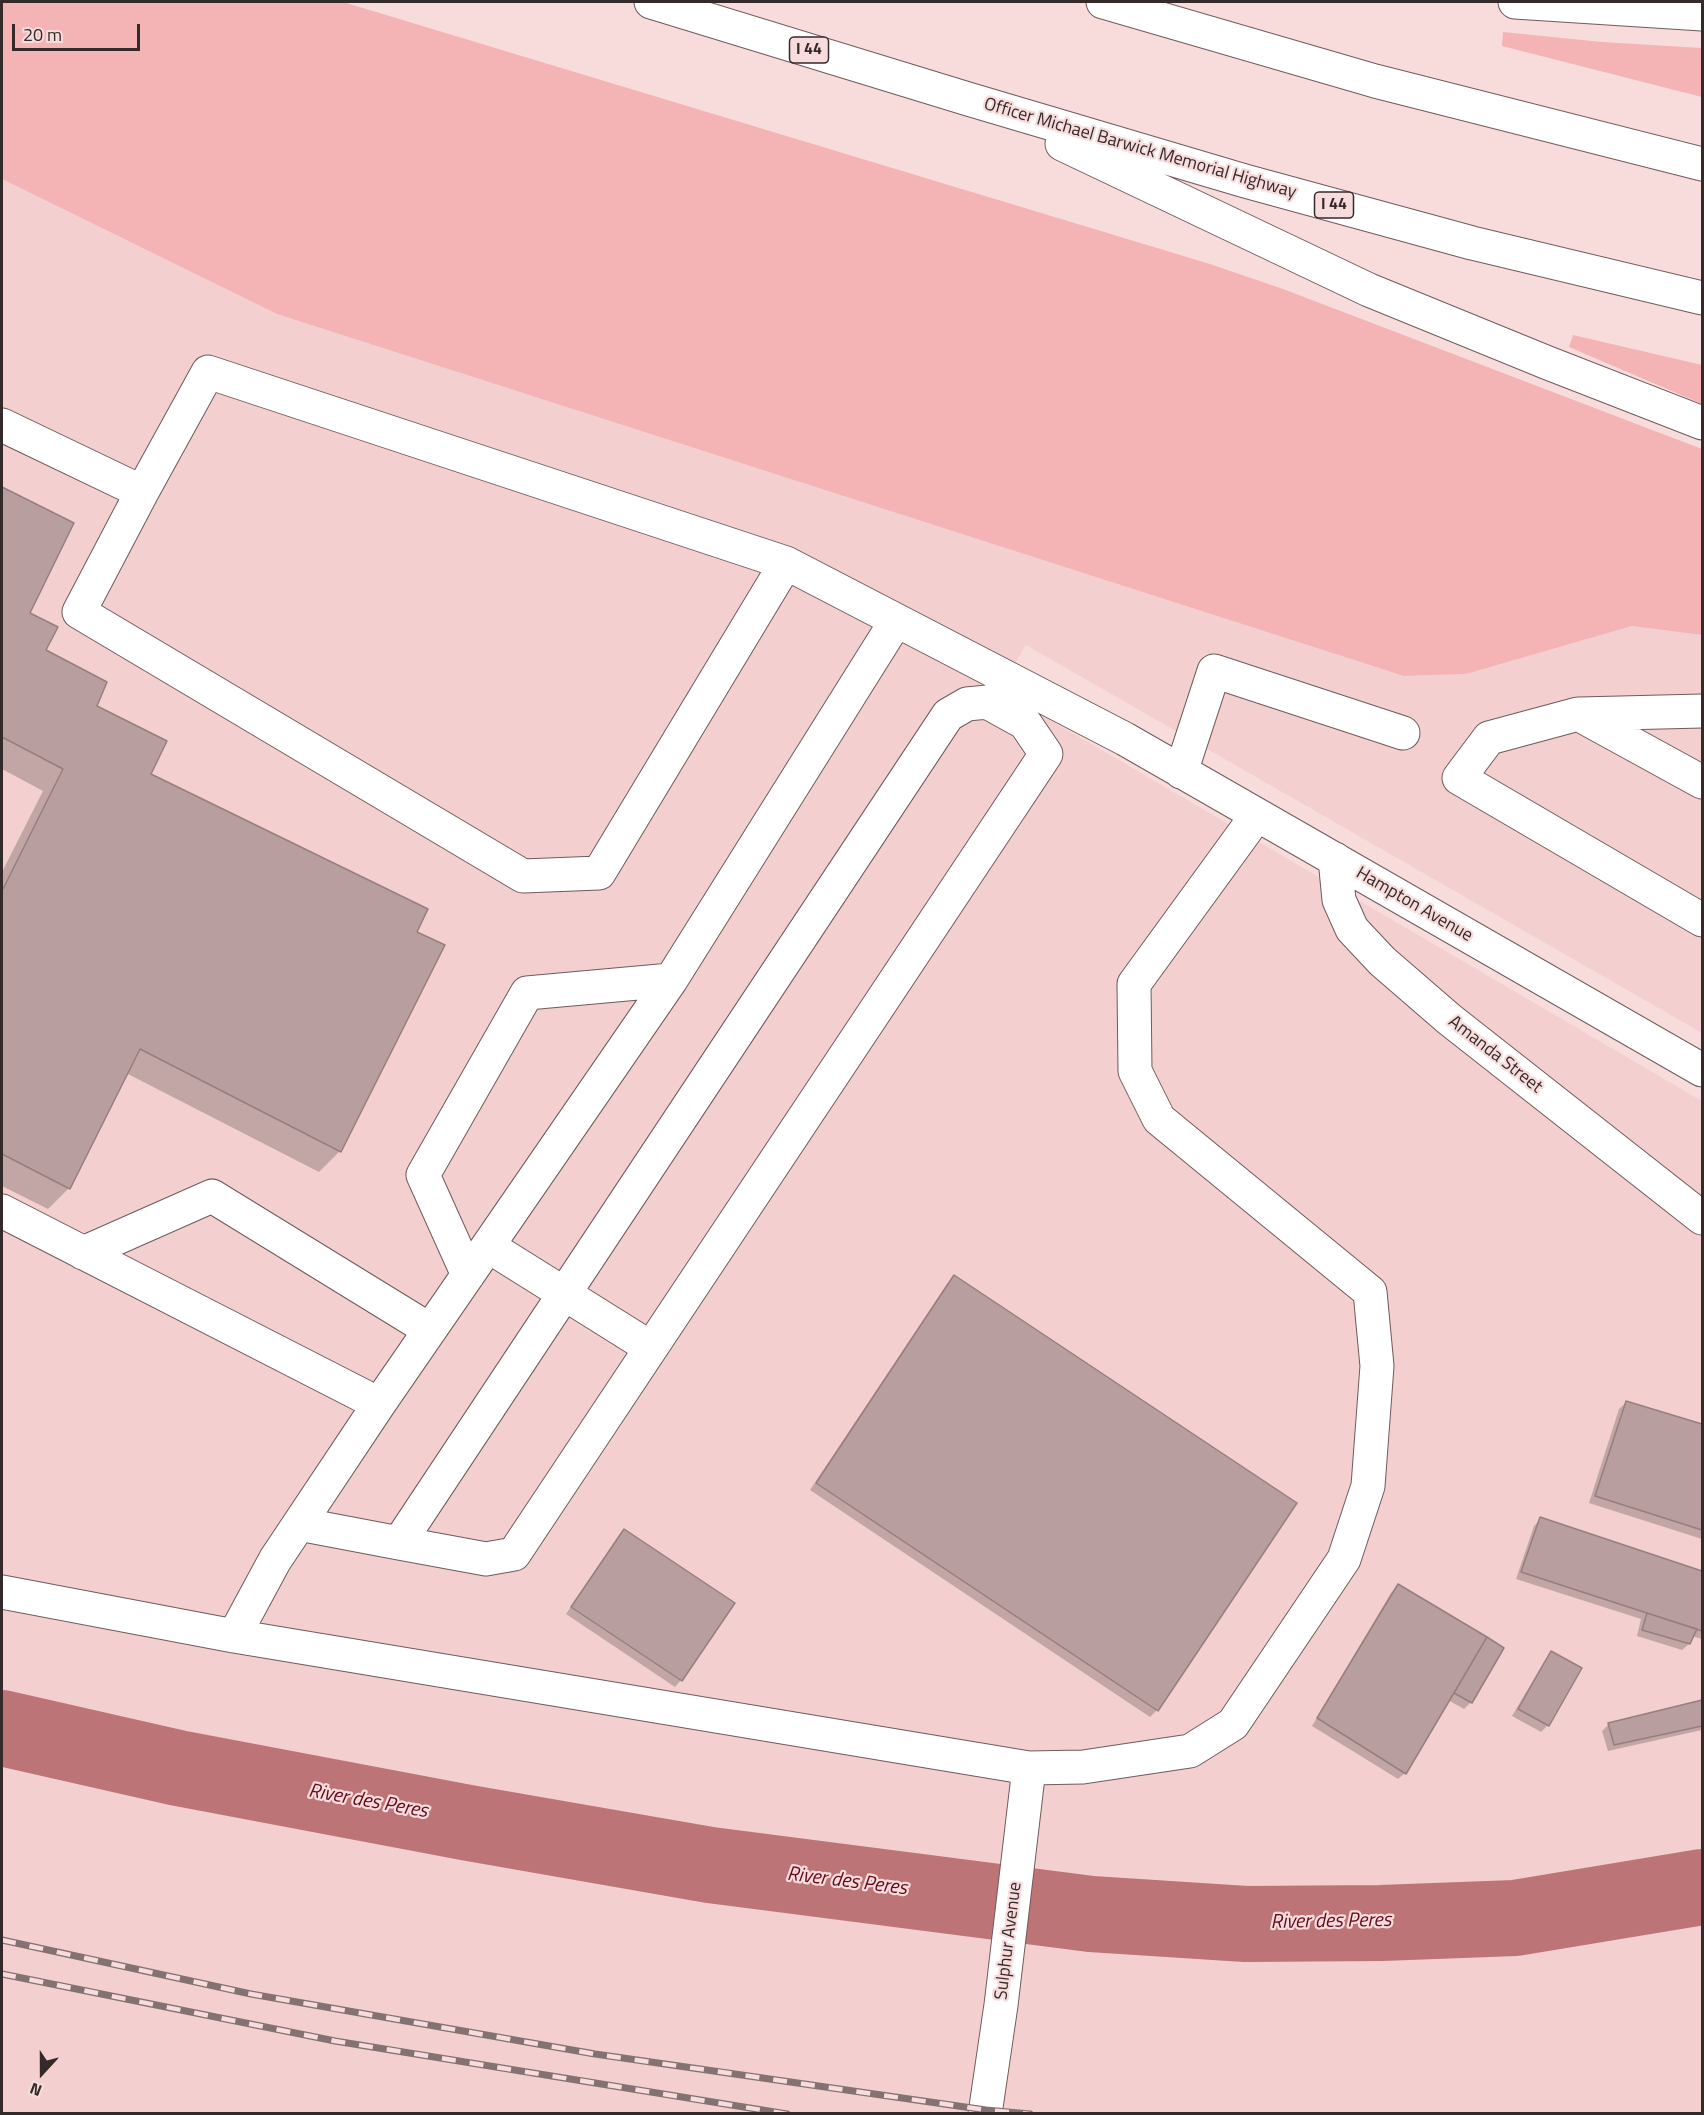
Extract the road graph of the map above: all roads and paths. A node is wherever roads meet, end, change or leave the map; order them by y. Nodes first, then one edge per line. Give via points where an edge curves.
1 (651, 2) edge
2 (1103, 2) edge
3 (1515, 2) edge
4 (1702, 14) edge
5 (968, 99) junction
6 (1702, 164) edge
7 (1702, 298) edge
8 (1702, 423) edge
9 (2, 425) edge
10 (142, 492) junction
11 (786, 563) junction
12 (896, 621) junction
13 (1702, 711) edge
14 (1578, 714) junction
15 (1404, 733) dead end
16 (1181, 772) junction
17 (1702, 782) edge
18 (1257, 815) junction
19 (1335, 859) junction
20 (1702, 920) edge
21 (671, 980) junction
22 (1702, 1070) edge
23 (2, 1211) edge
24 (1702, 1218) edge
25 (488, 1246) junction
26 (82, 1253) junction
27 (468, 1275) junction
28 (564, 1294) junction
29 (430, 1330) junction
30 (651, 1348) junction
31 (379, 1404) junction
32 (299, 1524) junction
33 (399, 1542) junction
34 (2, 1592) edge
35 (234, 1636) junction
36 (1029, 1768) junction
37 (985, 2114) edge

1 - 5 main road, Officer Michael Barwick Memorial Highway / I 44
2 - 6 main road via 1375,81
3 - 4 main road
5 - 7 main road, Officer Michael Barwick Memorial Highway / I 44 via 1472,243
5 - 8 main road via 1369,290
9 - 10 main road
10 - 11 main road, Hampton Avenue via 208,372
10 - 11 main road via 79,612 523,876 599,873
11 - 12 main road, Hampton Avenue
12 - 16 main road, Hampton Avenue
12 - 21 main road
13 - 14 main road
14 - 17 main road
14 - 20 main road via 1489,738 1459,778
15 - 16 main road via 1214,671
16 - 18 main road, Hampton Avenue
18 - 19 main road, Hampton Avenue
18 - 36 main road via 1134,984 1135,1071 1160,1119 1370,1292 1377,1366 1368,1486 1344,1559 1233,1724 1190,1751 1083,1767
19 - 22 main road, Hampton Avenue
19 - 24 main road, Amanda Street via 1339,900 1352,929 1382,961 1449,1019
21 - 25 main road
21 - 27 main road via 527,993 423,1175
23 - 26 main road
25 - 27 main road
25 - 28 main road
26 - 29 main road via 212,1196
26 - 31 main road
27 - 29 main road
28 - 30 main road
28 - 30 main road via 948,715 967,704 987,702 1025,723 1046,754
28 - 33 main road
29 - 31 main road
30 - 33 main road via 514,1554 486,1559
31 - 32 main road
32 - 33 main road
32 - 35 main road
34 - 35 main road
35 - 36 main road
36 - 37 main road, Sulphur Avenue

